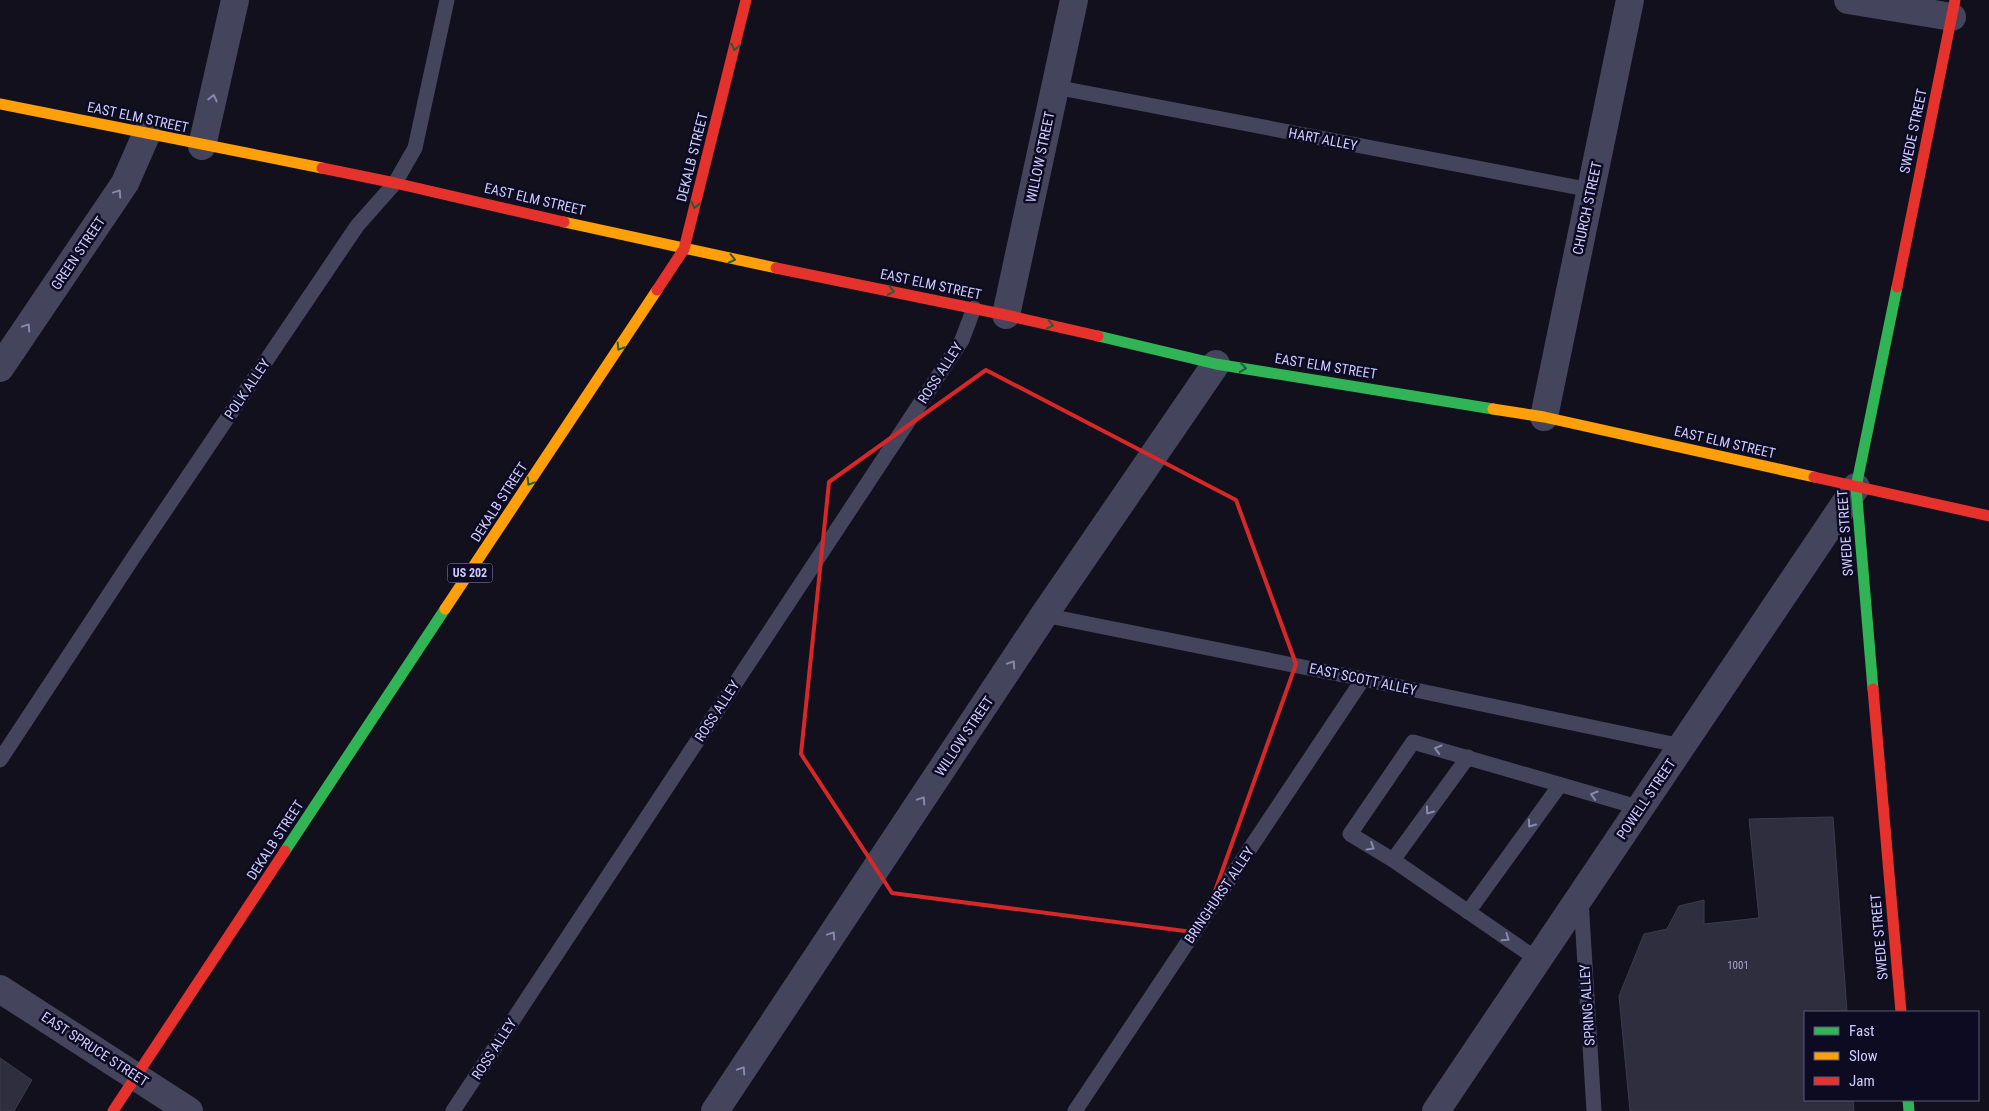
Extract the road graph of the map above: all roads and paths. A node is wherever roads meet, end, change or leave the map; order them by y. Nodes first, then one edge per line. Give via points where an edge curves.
1 (235, 0) edge
2 (447, 0) edge
3 (746, 0) edge
4 (1074, 0) edge
5 (1630, 0) edge
6 (1848, 0) edge
7 (1954, 9) edge
8 (1055, 87) junction
9 (0, 104) edge
10 (147, 133) junction
11 (202, 146) junction
12 (395, 183) junction
13 (1591, 190) junction
14 (684, 249) junction
15 (974, 308) junction
16 (1006, 315) junction
17 (1216, 364) junction
18 (0, 368) edge
19 (1544, 417) junction
20 (1856, 487) junction
21 (1989, 516) edge
22 (1044, 615) junction
23 (1363, 679) junction
24 (1682, 746) junction
25 (1468, 758) junction
26 (0, 760) edge
27 (1560, 785) junction
28 (1640, 808) junction
29 (1393, 860) junction
30 (1580, 898) junction
31 (1468, 912) junction
32 (1538, 960) junction
33 (0, 989) edge
34 (1901, 1011) edge
35 (137, 1076) junction
36 (113, 1111) edge
37 (189, 1111) edge
38 (453, 1111) edge
39 (715, 1111) edge
40 (1075, 1111) edge
41 (1436, 1111) edge
42 (1594, 1111) edge

11 -> 1 street
2 - 12 lane, POLK ALLEY via 415,148
3 -> 14 main road, DEKALB STREET / US 202
4 - 8 street, WILLOW STREET
5 - 13 street, CHURCH STREET
6 - 7 street
7 - 20 main road, SWEDE STREET
8 - 13 lane, HART ALLEY
8 - 16 street, WILLOW STREET
9 - 10 main road, EAST ELM STREET
10 - 11 main road, EAST ELM STREET
18 -> 10 street, GREEN STREET via 125,183
11 - 12 main road, EAST ELM STREET
12 - 14 main road, EAST ELM STREET
12 - 26 lane, POLK ALLEY via 358,226
13 - 19 street, CHURCH STREET
14 -> 15 main road, EAST ELM STREET
14 -> 35 main road, DEKALB STREET / US 202
15 - 16 main road, EAST ELM STREET
15 - 38 lane, ROSS ALLEY via 962,340
16 -> 17 main road, EAST ELM STREET
17 -> 19 main road, EAST ELM STREET
17 - 22 street, WILLOW STREET
19 - 20 main road, EAST ELM STREET
20 - 21 main road, EAST ELM STREET
20 - 24 street, POWELL STREET
20 - 34 main road, SWEDE STREET
22 - 23 lane, EAST SCOTT ALLEY
39 -> 22 street, WILLOW STREET
23 - 24 lane, EAST SCOTT ALLEY
23 - 40 lane, BRINGHURST ALLEY
24 - 28 street, POWELL STREET
25 - 27 lane
25 -> 29 lane
25 -> 29 lane via 1413,742 1350,834
28 -> 27 lane
27 -> 31 lane
28 - 30 street, POWELL STREET
29 - 31 lane
30 - 32 street, POWELL STREET
30 - 42 lane, SPRING ALLEY
31 -> 32 lane
32 - 41 street, POWELL STREET
33 - 35 street, EAST SPRUCE STREET
35 - 36 main road, DEKALB STREET / US 202
35 - 37 street, EAST SPRUCE STREET

